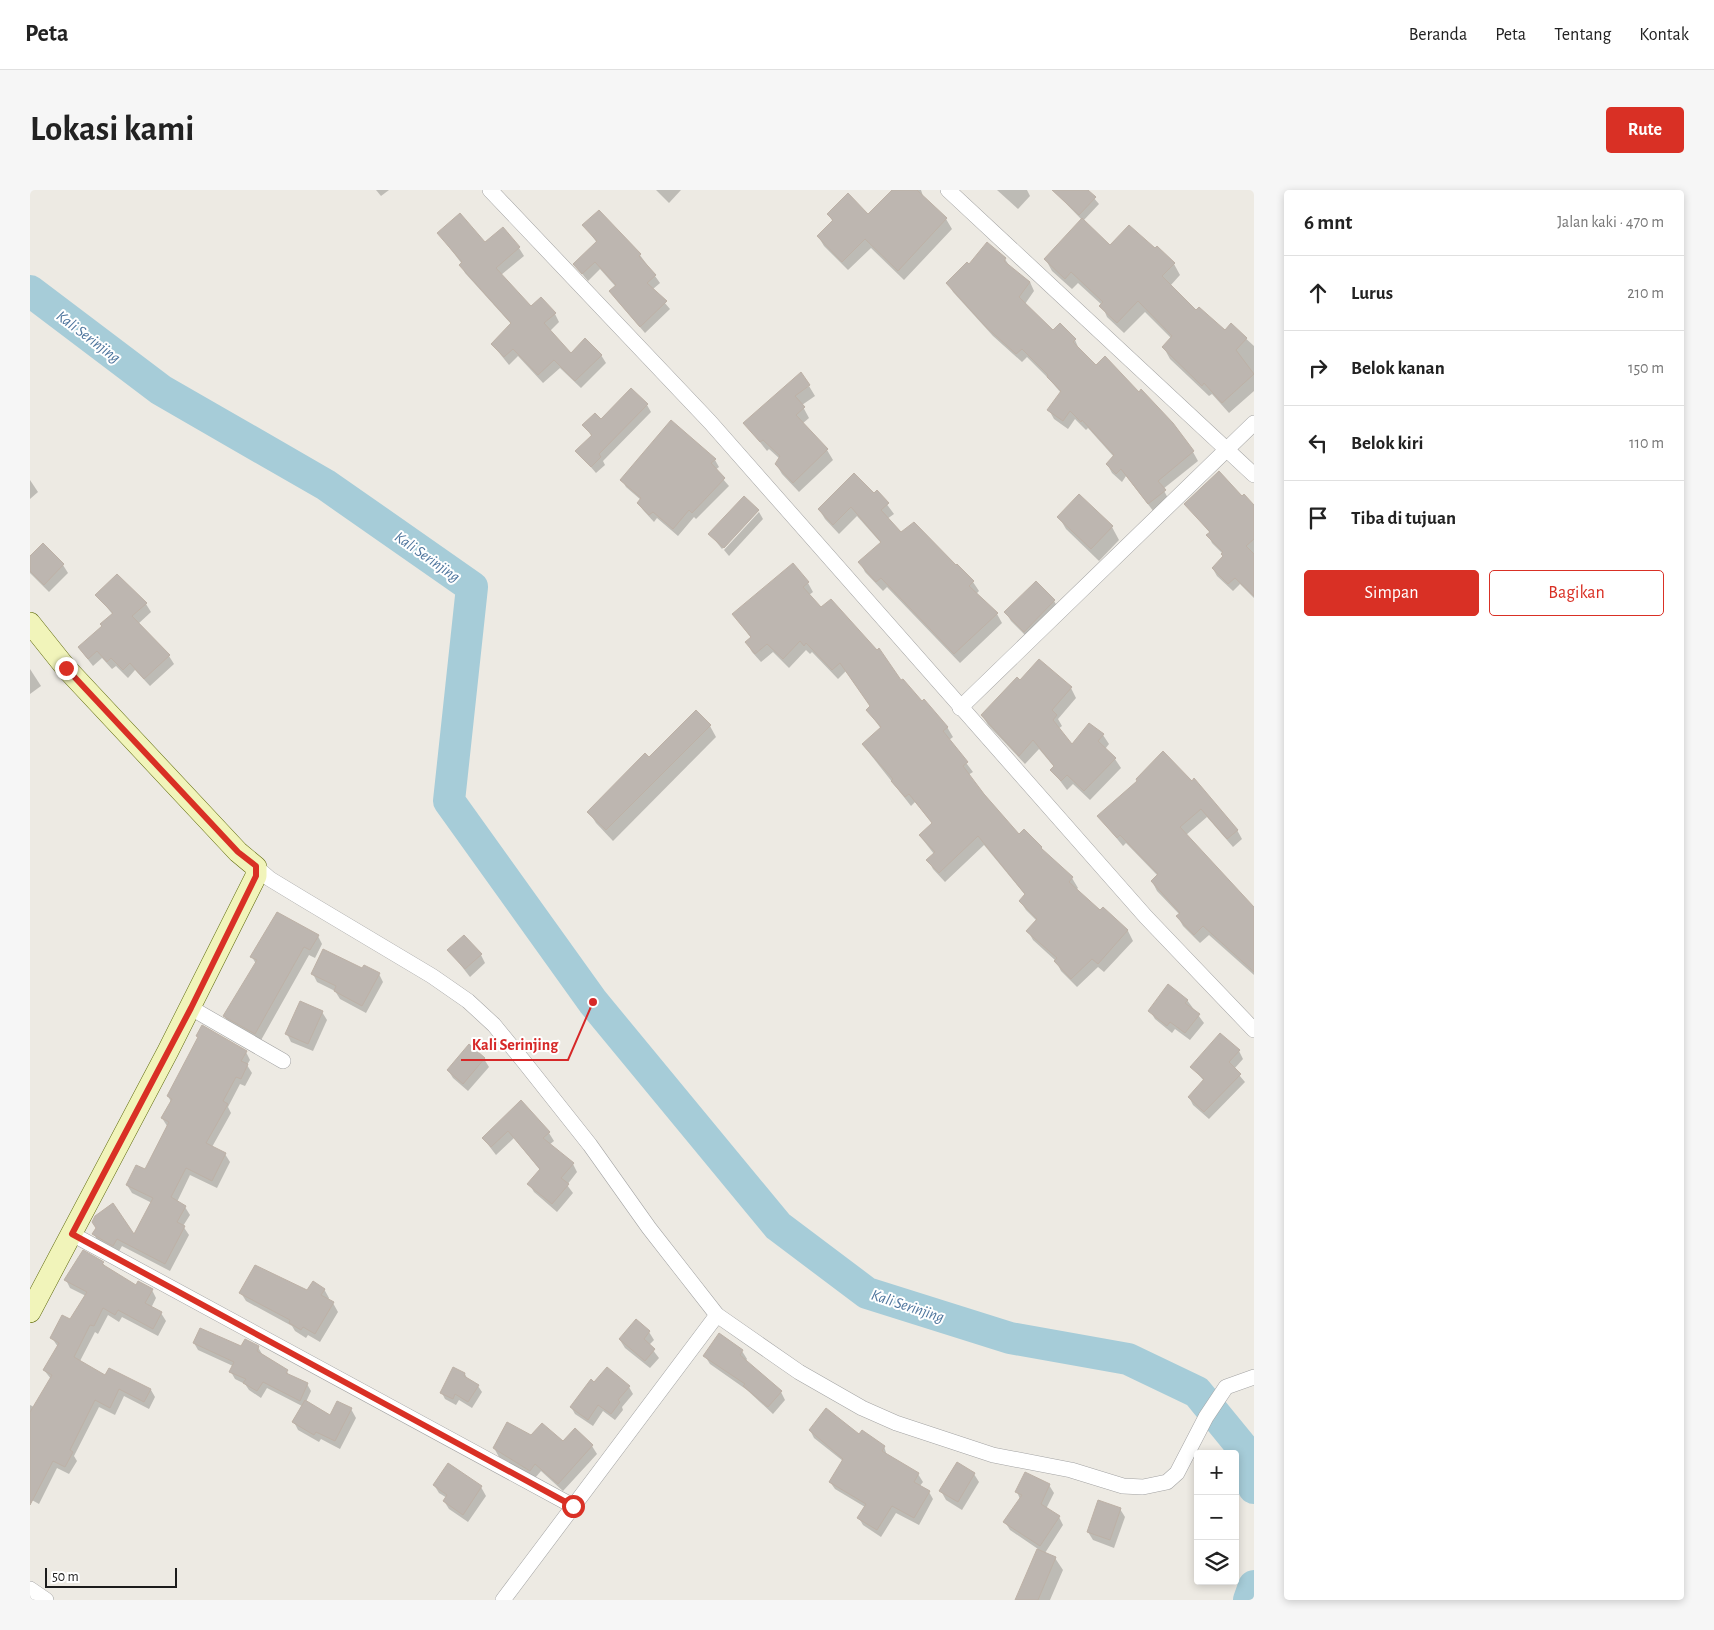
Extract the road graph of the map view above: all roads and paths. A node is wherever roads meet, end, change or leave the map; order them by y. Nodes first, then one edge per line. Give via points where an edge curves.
1 (490, 190) edge
2 (948, 190) edge
3 (1254, 423) edge
4 (1227, 451) junction
5 (1254, 475) edge
6 (30, 623) edge
7 (960, 708) junction
8 (256, 866) junction
9 (191, 1008) junction
10 (1254, 1030) edge
11 (283, 1061) dead end
12 (72, 1234) junction
13 (30, 1312) edge
14 (717, 1315) junction
15 (1254, 1378) edge
16 (573, 1506) junction
17 (30, 1589) edge
18 (46, 1600) edge
19 (503, 1600) edge

1 - 7 street via 710,422
2 - 4 street
3 - 4 street
4 - 5 street
4 - 7 street
6 - 8 street via 66,668 238,852
7 - 10 street via 1146,917
8 - 9 street via 255,882
8 - 14 street via 270,879 468,1000 494,1025 590,1145
9 - 11 street
9 - 12 street
12 - 13 street
12 - 16 street
14 - 15 street via 800,1372 862,1408 896,1423 993,1455 1071,1470 1123,1486 1143,1487 1168,1482 1177,1473 1206,1417 1226,1387
14 - 16 street
16 - 19 street
17 - 18 street

